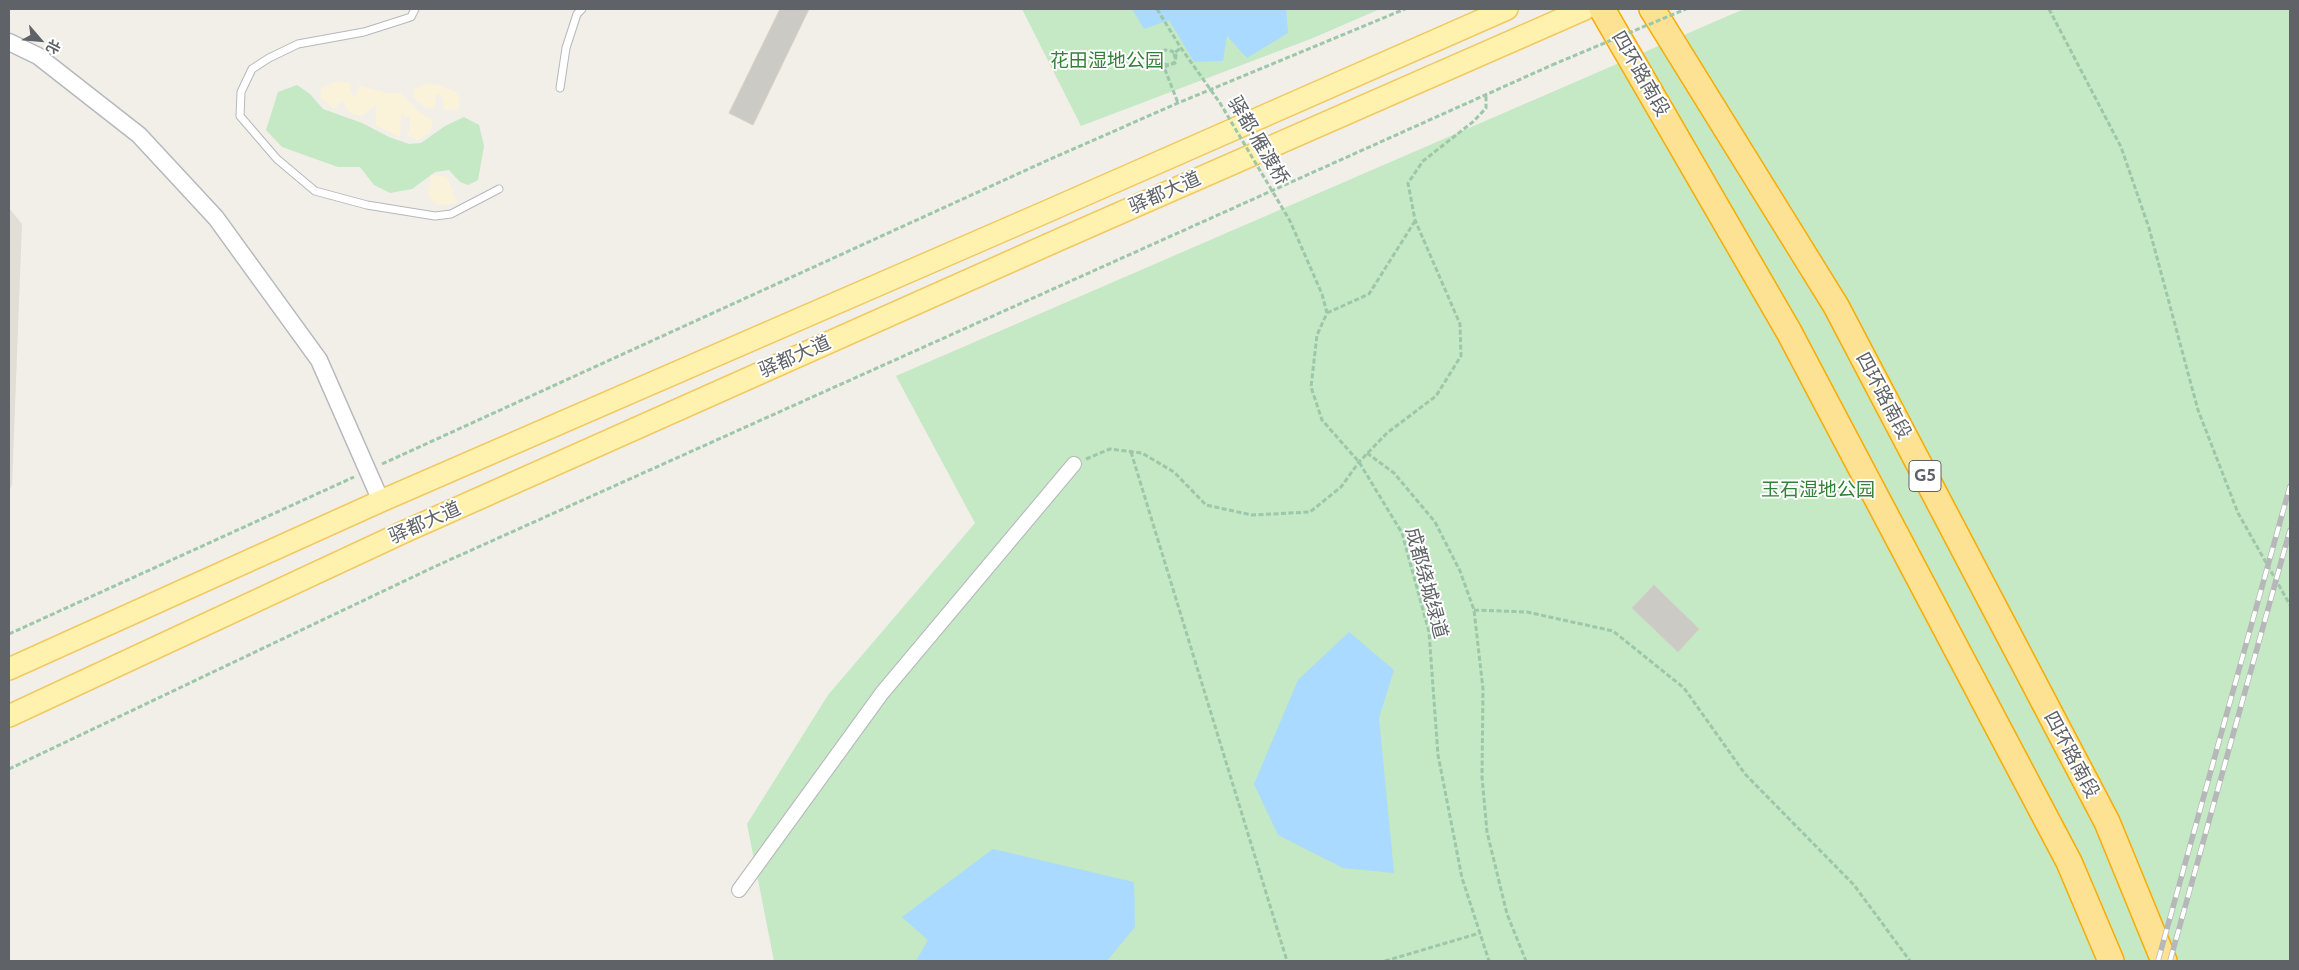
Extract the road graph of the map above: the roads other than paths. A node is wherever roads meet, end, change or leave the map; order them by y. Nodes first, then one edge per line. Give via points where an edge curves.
1 (415, 9) edge
2 (582, 9) edge
3 (1507, 9) edge
4 (1585, 9) edge
5 (1602, 9) edge
6 (1652, 9) edge
7 (9, 42) edge
8 (560, 88) dead end
9 (499, 189) dead end
10 (1074, 464) road end
11 (381, 501) junction
12 (9, 669) edge
13 (9, 716) edge
14 (739, 890) dead end
15 (2111, 961) edge
16 (2164, 961) edge

1 - 9 lane via 411,18 364,32 298,44 269,58 252,69 248,76 241,92 240,116 277,159 315,190 341,198 434,216 451,214
2 - 8 lane via 577,14 566,48
3 - 11 main road, 驿都大道
4 - 13 main road, 驿都大道 via 415,527
5 - 15 highway, 四环路南段 via 1789,332 2069,862
6 - 16 highway, 四环路南段 / G5 via 1836,306 2106,822
7 - 11 street via 38,56 139,135 216,218 319,360
10 - 14 street via 882,693
11 - 12 main road, 驿都大道

